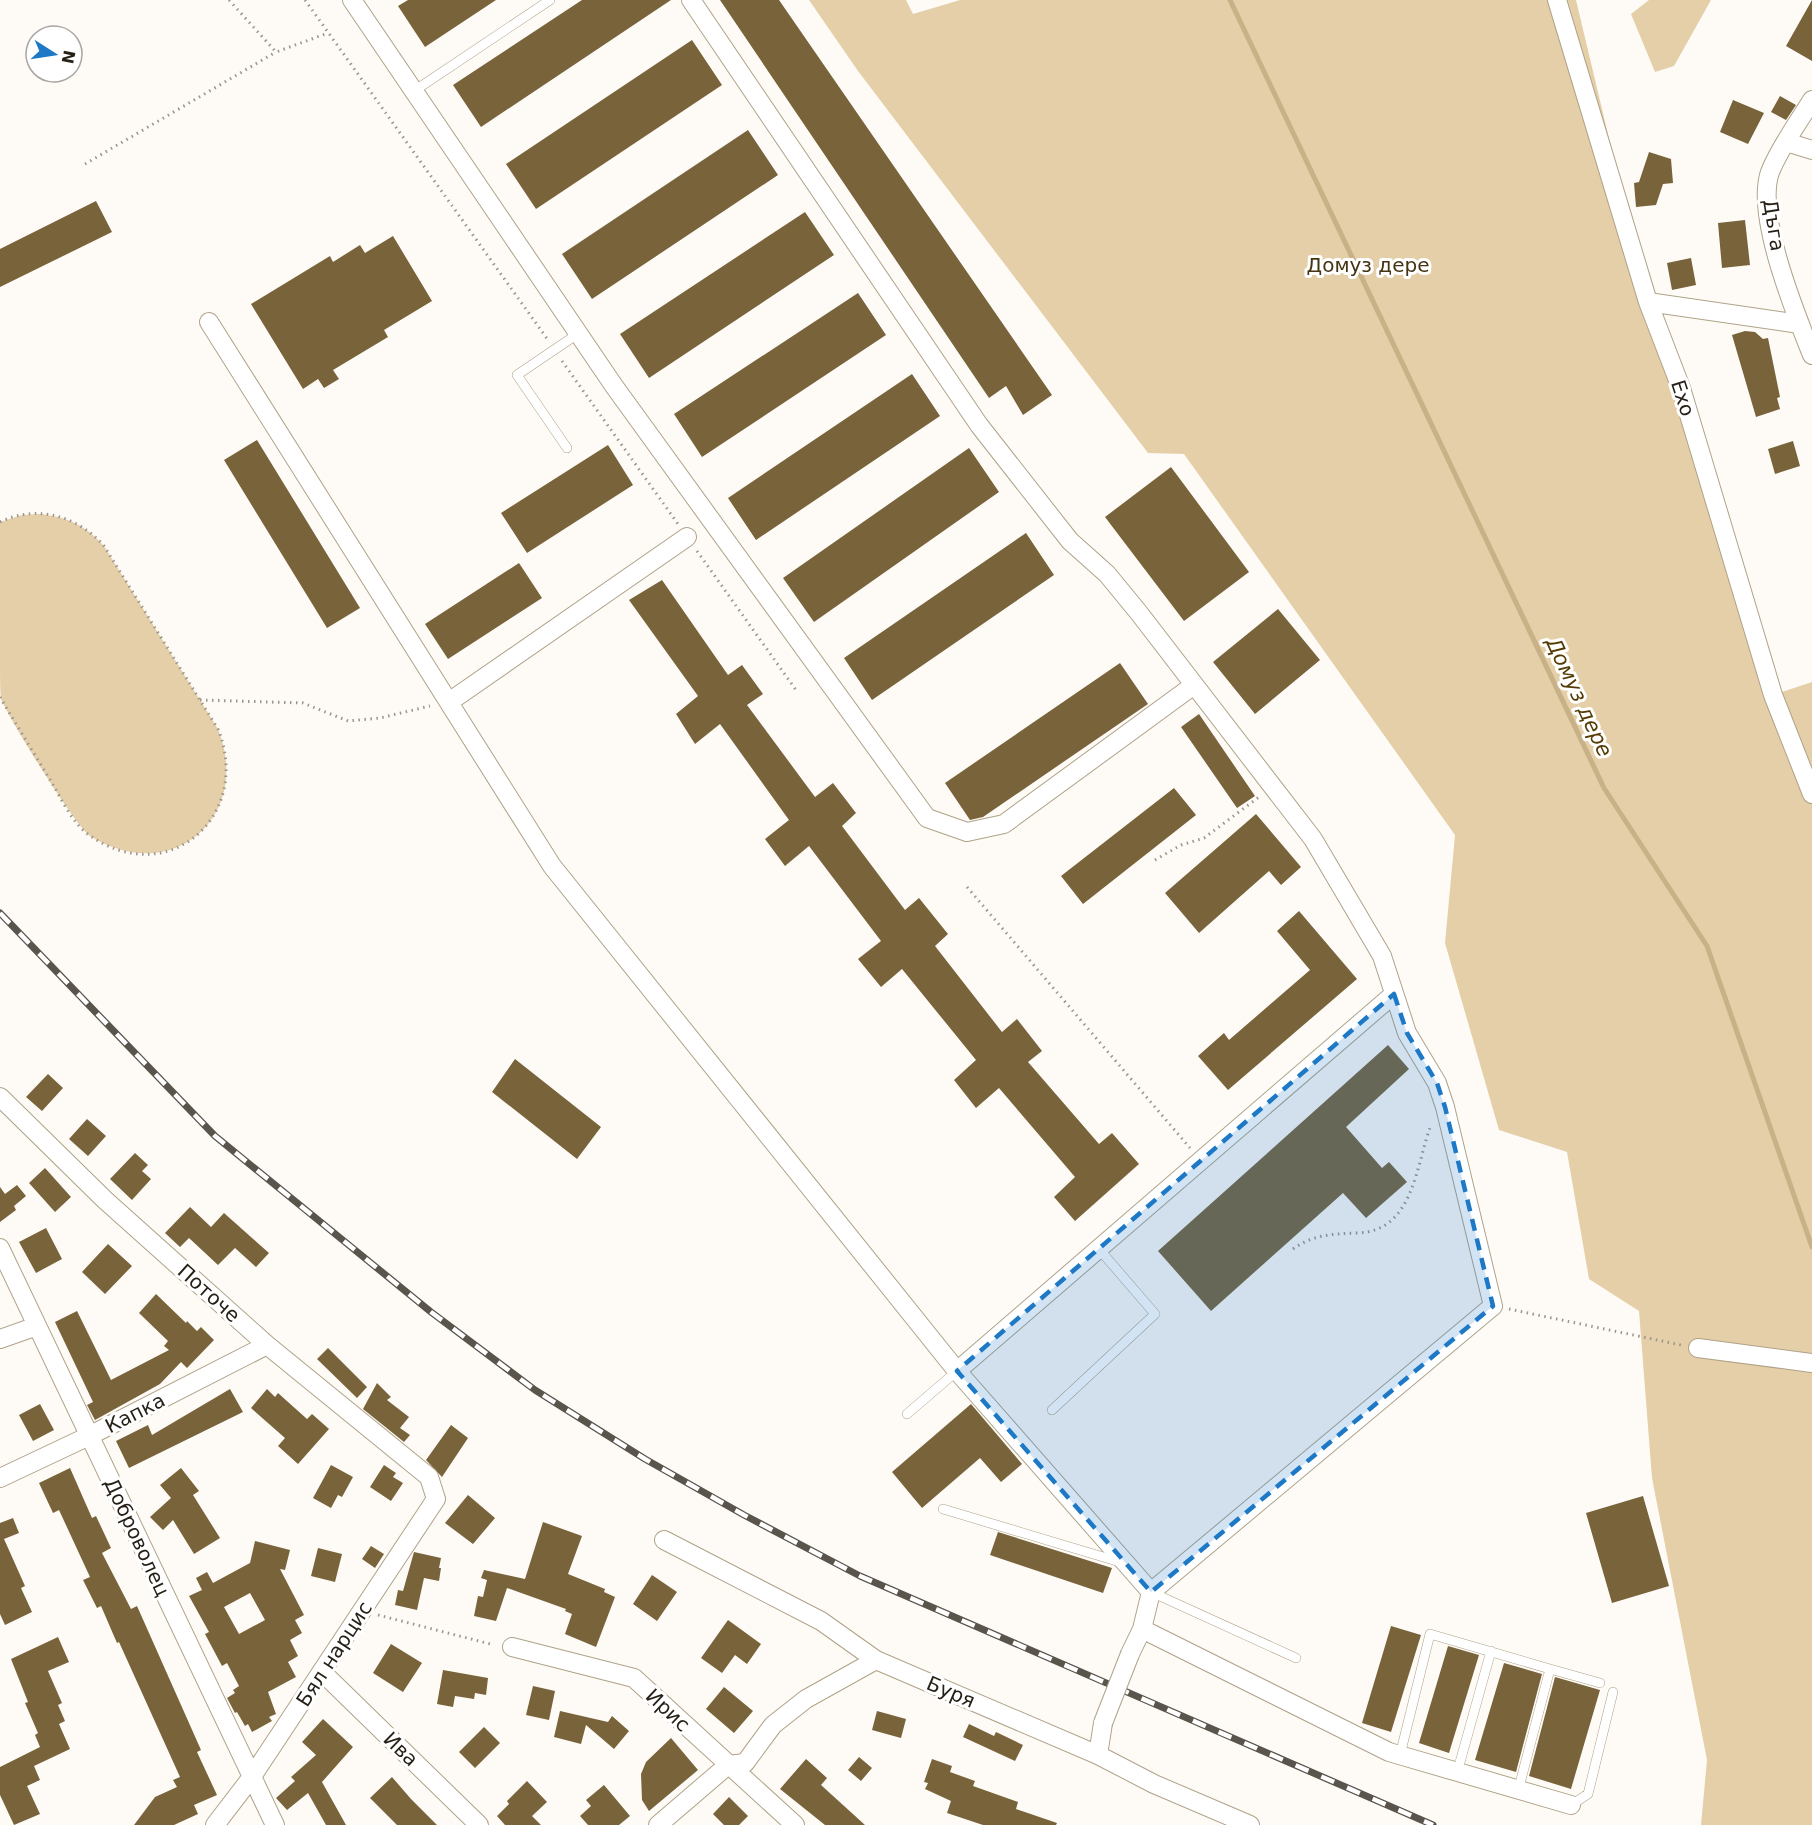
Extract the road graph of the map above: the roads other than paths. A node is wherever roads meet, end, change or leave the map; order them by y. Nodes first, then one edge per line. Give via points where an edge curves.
1 (352, 0) edge
2 (550, 0) edge
3 (691, 0) edge
4 (1557, 0) edge
5 (414, 91) junction
6 (1812, 100) edge
7 (1786, 142) junction
8 (1812, 150) edge
9 (1648, 302) junction
10 (209, 322) dead end
11 (1806, 332) edge
12 (579, 333) junction
13 (1812, 354) edge
14 (567, 448) dead end
15 (687, 537) dead end
16 (1194, 685) junction
17 (449, 702) junction
18 (1812, 794) edge
19 (1394, 994) junction
20 (0, 1097) edge
21 (0, 1248) edge
22 (1099, 1249) junction
23 (38, 1326) junction
24 (0, 1340) edge
25 (267, 1345) junction
26 (1698, 1348) road end
27 (1812, 1363) edge
28 (957, 1371) junction
29 (1052, 1410) dead end
30 (907, 1414) dead end
31 (89, 1436) junction
32 (429, 1477) joint
33 (0, 1478) edge
34 (943, 1509) dead end
35 (664, 1540) dead end
36 (1126, 1563) junction
37 (1151, 1592) junction
38 (1142, 1629) junction
39 (512, 1647) road end
40 (1491, 1651) junction
41 (1296, 1658) dead end
42 (876, 1660) junction
43 (1550, 1669) junction
44 (322, 1672) junction
45 (1600, 1683) dead end
46 (1612, 1692) dead end
47 (1098, 1755) junction
48 (1400, 1755) junction
49 (728, 1766) junction
50 (1457, 1773) junction
51 (251, 1778) junction
52 (1518, 1791) junction
53 (1571, 1805) joint
54 (214, 1825) edge
55 (275, 1825) edge
56 (479, 1825) edge
57 (658, 1825) edge
58 (795, 1825) edge
59 (1250, 1825) edge

1 - 5 street
2 - 5 lane
3 - 16 street via 979,425 1070,541 1107,574 1140,613
4 - 9 street, Ехо
5 - 12 street
6 - 7 street, Дъга
7 - 8 street
7 - 11 street, Дъга via 1770,173 1766,200 1773,241
9 - 11 street
9 - 18 street, Ехо via 1681,388 1773,695
10 - 17 street
11 - 13 street, Дъга
12 - 14 lane via 517,375
12 - 16 street via 927,818 967,832 1004,824
15 - 17 street
16 - 19 street via 1313,839 1382,956
17 - 28 street via 552,866
19 - 22 street
19 - 37 street via 1407,1034 1437,1083 1445,1107 1493,1306
20 - 25 street, Поточе via 105,1200
21 - 23 street, Доброволец
22 - 28 street
22 - 29 lane via 1155,1314
23 - 24 street
23 - 31 street, Доброволец
25 - 31 street, Капка
25 - 32 street, Поточе
26 - 27 street
28 - 30 lane
28 - 36 street
31 - 33 street, Капка
31 - 51 street, Доброволец
32 - 44 street, Бял нарцис via 436,1498
34 - 36 lane
35 - 42 street, Буря via 821,1621
36 - 37 street
37 - 38 street
37 - 41 lane
38 - 47 street, bridge via 1103,1723
38 - 48 street
39 - 49 street, Ирис via 633,1678
40 - 43 lane
40 - 48 lane via 1430,1634
40 - 50 lane
42 - 47 street, Буря
42 - 49 street via 806,1699 773,1725 745,1763
43 - 45 lane
43 - 52 lane
44 - 51 street, Бял нарцис
44 - 56 street, Ива
46 - 53 lane via 1588,1794
47 - 59 street, Буря
48 - 50 street
49 - 57 street
49 - 58 street, Ирис
50 - 52 street
51 - 54 street, Бял нарцис
51 - 55 street, Доброволец
52 - 53 street

